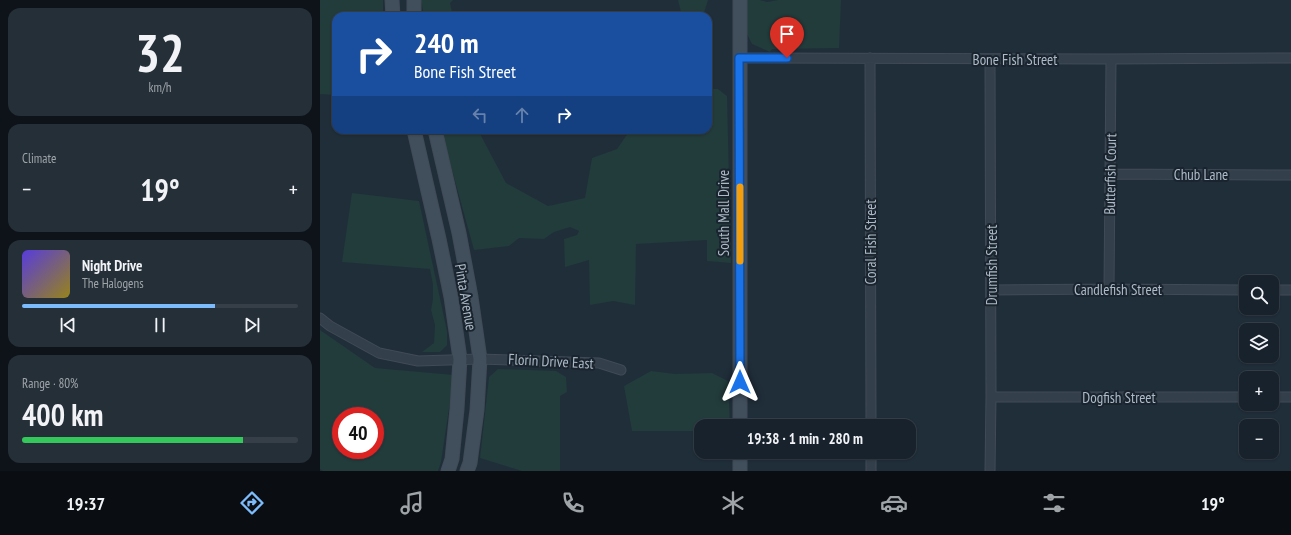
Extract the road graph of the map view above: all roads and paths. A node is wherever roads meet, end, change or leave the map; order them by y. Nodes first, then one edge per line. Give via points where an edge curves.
1 (392, 0) edge
2 (414, 0) edge
3 (740, 0) edge
4 (393, 12) edge
5 (414, 12) edge
6 (739, 58) junction
7 (870, 58) junction
8 (1291, 58) edge
9 (990, 59) junction
10 (1111, 59) junction
11 (415, 134) edge
12 (436, 134) edge
13 (1111, 174) junction
14 (1291, 175) edge
15 (1109, 288) junction
16 (991, 290) junction
17 (1239, 290) edge
18 (1279, 290) edge
19 (1291, 290) edge
20 (320, 318) edge
21 (460, 359) junction
22 (480, 359) junction
23 (621, 370) dead end
24 (992, 397) junction
25 (1239, 397) edge
26 (1279, 397) edge
27 (1291, 397) edge
28 (740, 419) edge
29 (870, 419) edge
30 (740, 459) edge
31 (871, 459) edge
32 (448, 471) edge
33 (467, 471) edge
34 (740, 471) edge
35 (871, 471) edge
36 (990, 471) edge

1 - 4 street
2 - 5 street
3 - 6 street, South Mall Drive
6 - 7 street, Bone Fish Street
6 - 28 street, South Mall Drive
7 - 9 street, Bone Fish Street
7 - 29 street, Coral Fish Street
8 - 10 street, Bone Fish Street
9 - 10 street, Bone Fish Street
9 - 16 street, Drumfish Street
10 - 13 street, Butterfish Court
11 - 21 street, Pinta Avenue via 440,239
12 - 22 street, Pinta Avenue via 459,233
13 - 14 street, Chub Lane
13 - 15 street, Butterfish Court
15 - 16 street, Candlefish Street
15 - 17 street, Candlefish Street
16 - 24 street, Drumfish Street
18 - 19 street
20 - 21 street, Florin Drive East via 379,353 418,361
21 - 22 street, Florin Drive East
21 - 32 street, Pinta Avenue via 452,460
22 - 23 street, Florin Drive East via 599,363
22 - 33 street, Pinta Avenue via 477,410
24 - 25 street, Dogfish Street
24 - 36 street, Drumfish Street
26 - 27 street
30 - 34 street
31 - 35 street

